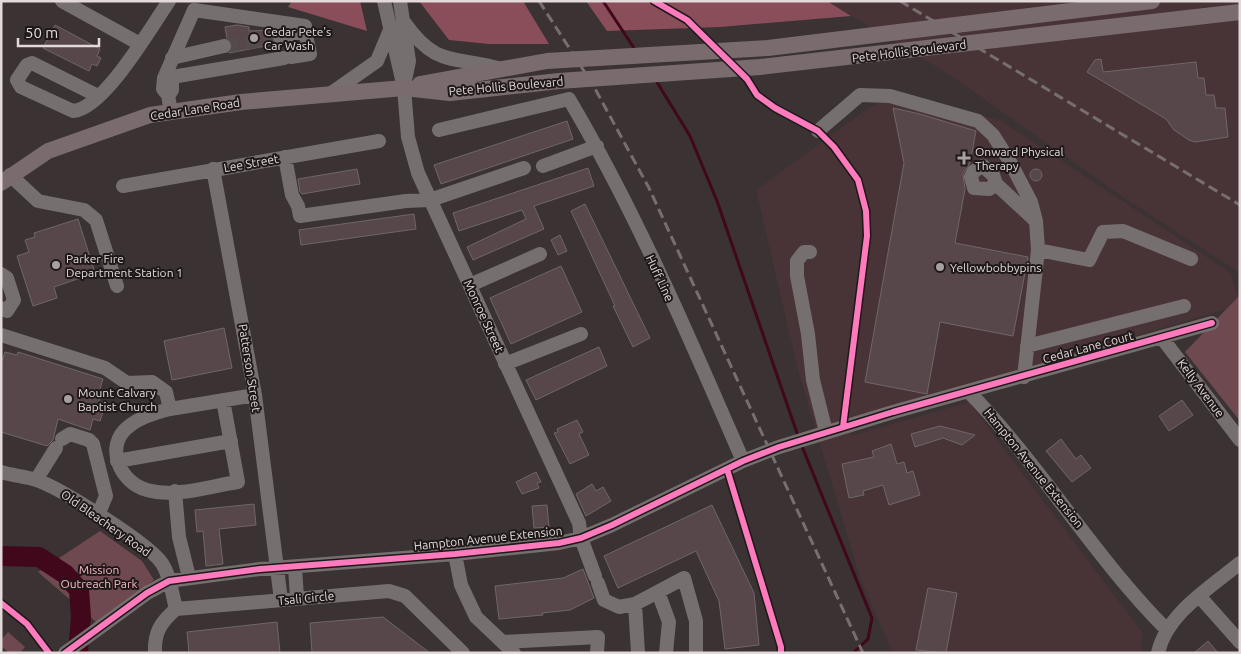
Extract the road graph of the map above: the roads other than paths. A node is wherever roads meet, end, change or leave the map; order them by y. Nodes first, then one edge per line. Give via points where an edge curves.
1 (62, 1) edge
2 (169, 1) edge
3 (384, 1) edge
4 (400, 1) edge
5 (1152, 1) edge
6 (1240, 12) edge
7 (404, 22) junction
8 (390, 29) junction
9 (305, 32) junction
10 (280, 37) tunnel mouth
11 (140, 44) junction
12 (224, 46) tunnel mouth
13 (172, 58) junction
14 (503, 69) junction
15 (404, 88) junction
16 (330, 94) junction
17 (168, 95) junction
18 (98, 96) junction
19 (171, 112) junction
20 (439, 130) dead end
21 (818, 131) dead end
22 (379, 141) dead end
23 (597, 146) junction
24 (285, 157) junction
25 (543, 166) dead end
26 (524, 168) dead end
27 (213, 169) junction
28 (6, 179) edge
29 (996, 184) dead end
30 (123, 186) dead end
31 (430, 200) junction
32 (1036, 222) junction
33 (1038, 250) junction
34 (810, 252) dead end
35 (540, 254) dead end
36 (1191, 259) dead end
37 (1, 274) edge
38 (470, 285) junction
39 (117, 286) dead end
40 (1184, 306) dead end
41 (1, 308) edge
42 (1212, 323) dead end
43 (1, 334) edge
44 (581, 334) dead end
45 (1162, 338) junction
46 (1027, 346) junction
47 (506, 364) junction
48 (1024, 376) junction
49 (969, 392) junction
50 (255, 395) junction
51 (223, 400) junction
52 (170, 409) junction
53 (826, 432) junction
54 (1240, 440) edge
55 (231, 441) junction
56 (117, 461) junction
57 (743, 461) junction
58 (5, 477) edge
59 (36, 480) junction
60 (175, 491) junction
61 (98, 515) junction
62 (580, 538) junction
63 (456, 554) junction
64 (295, 566) junction
65 (278, 568) junction
66 (1237, 571) edge
67 (189, 577) junction
68 (169, 581) junction
69 (658, 592) junction
70 (1200, 596) junction
71 (296, 598) junction
72 (281, 600) junction
73 (634, 604) junction
74 (176, 610) junction
75 (1167, 630) junction
76 (503, 642) junction
77 (1240, 642) edge
78 (64, 653) edge
79 (156, 653) edge
80 (463, 653) edge
81 (514, 653) edge
82 (597, 653) edge
83 (638, 653) edge
84 (666, 653) edge
85 (696, 653) edge
86 (1158, 653) edge

1 - 11 street
2 - 11 street
3 - 8 street
4 - 7 street
5 - 14 main road, Pete Hollis Boulevard via 768,48 547,61
6 - 15 main road, Pete Hollis Boulevard via 1083,28 872,56 450,93
7 - 14 street via 417,40 443,58
7 - 15 street via 409,61
8 - 15 street
8 - 16 street via 377,61
9 - 10 street
9 - 13 street via 305,26 194,10
9 - 17 street via 310,54 172,78 172,90
11 - 18 street via 113,82
12 - 13 street
13 - 17 street via 164,78 163,89
14 - 15 main road, Pete Hollis Boulevard
15 - 16 main road, Cedar Lane Road
15 - 31 street, Monroe Street via 408,137
16 - 19 main road, Cedar Lane Road
17 - 19 street
18 - 18 street via 32,63 17,80 21,87 72,111
19 - 28 main road, Cedar Lane Road via 150,115 48,151
20 - 23 street, Huff Line via 570,99
21 - 32 street via 860,96 890,96 978,120 993,135 1009,160 1031,202
22 - 24 street, Lee Street
23 - 25 street
23 - 57 street, Huff Line
24 - 27 street, Lee Street
24 - 31 street via 292,195 300,216
26 - 31 street
27 - 30 street, Lee Street
27 - 50 street, Patterson Street
28 - 39 street via 38,202 84,210 96,220
29 - 32 street
31 - 38 street, Monroe Street
32 - 33 street
33 - 36 street via 1089,260 1103,232 1123,232
33 - 46 street
34 - 53 street via 804,252 797,261 797,276 813,380
35 - 38 street
37 - 41 street via 7,278 14,300 7,311
38 - 47 street, Monroe Street
40 - 46 street
42 - 45 street, Cedar Lane Court
43 - 52 street via 105,368 127,384 152,382 166,392
44 - 47 street
45 - 48 street, Cedar Lane Court
45 - 54 street, Kelly Avenue
46 - 48 street
47 - 62 street, Monroe Street via 579,524
48 - 49 street, Cedar Lane Court
49 - 53 street, Hampton Avenue Extension
49 - 75 street, Hampton Avenue Extension via 997,420 1133,593
50 - 51 street
50 - 65 street, Patterson Street
51 - 52 street
51 - 55 street
52 - 56 street via 143,417 126,428 117,442
53 - 57 street, Hampton Avenue Extension
55 - 56 street
55 - 60 street via 238,482
56 - 60 street via 124,476 145,490
57 - 62 street, Hampton Avenue Extension
58 - 59 street, Old Bleachery Road
59 - 61 street, Old Bleachery Road via 68,495
59 - 61 street via 59,443 70,434 89,440 93,444 106,496
60 - 67 street via 179,537
61 - 68 street, Old Bleachery Road via 161,562
62 - 63 street, Hampton Avenue Extension
62 - 73 street, Monroe Street via 604,600 619,607
63 - 64 street, Hampton Avenue Extension
63 - 76 street via 461,585 476,617
64 - 65 street, Hampton Avenue Extension
64 - 71 street
65 - 67 street, Hampton Avenue Extension
65 - 72 street, Patterson Street
66 - 70 street
67 - 68 street, Hampton Avenue Extension
68 - 74 street, Old Bleachery Road
68 - 78 street, Hampton Avenue Extension via 147,592
69 - 73 street
69 - 84 street via 668,622
69 - 85 street via 684,578 696,621
70 - 75 street
70 - 77 street
71 - 72 street, Tsali Circle
71 - 80 street, Tsali Circle via 397,592 412,601
72 - 74 street, Tsali Circle
73 - 83 street
74 - 79 street via 160,624 154,643
75 - 86 street
76 - 81 street
76 - 82 street via 598,637

